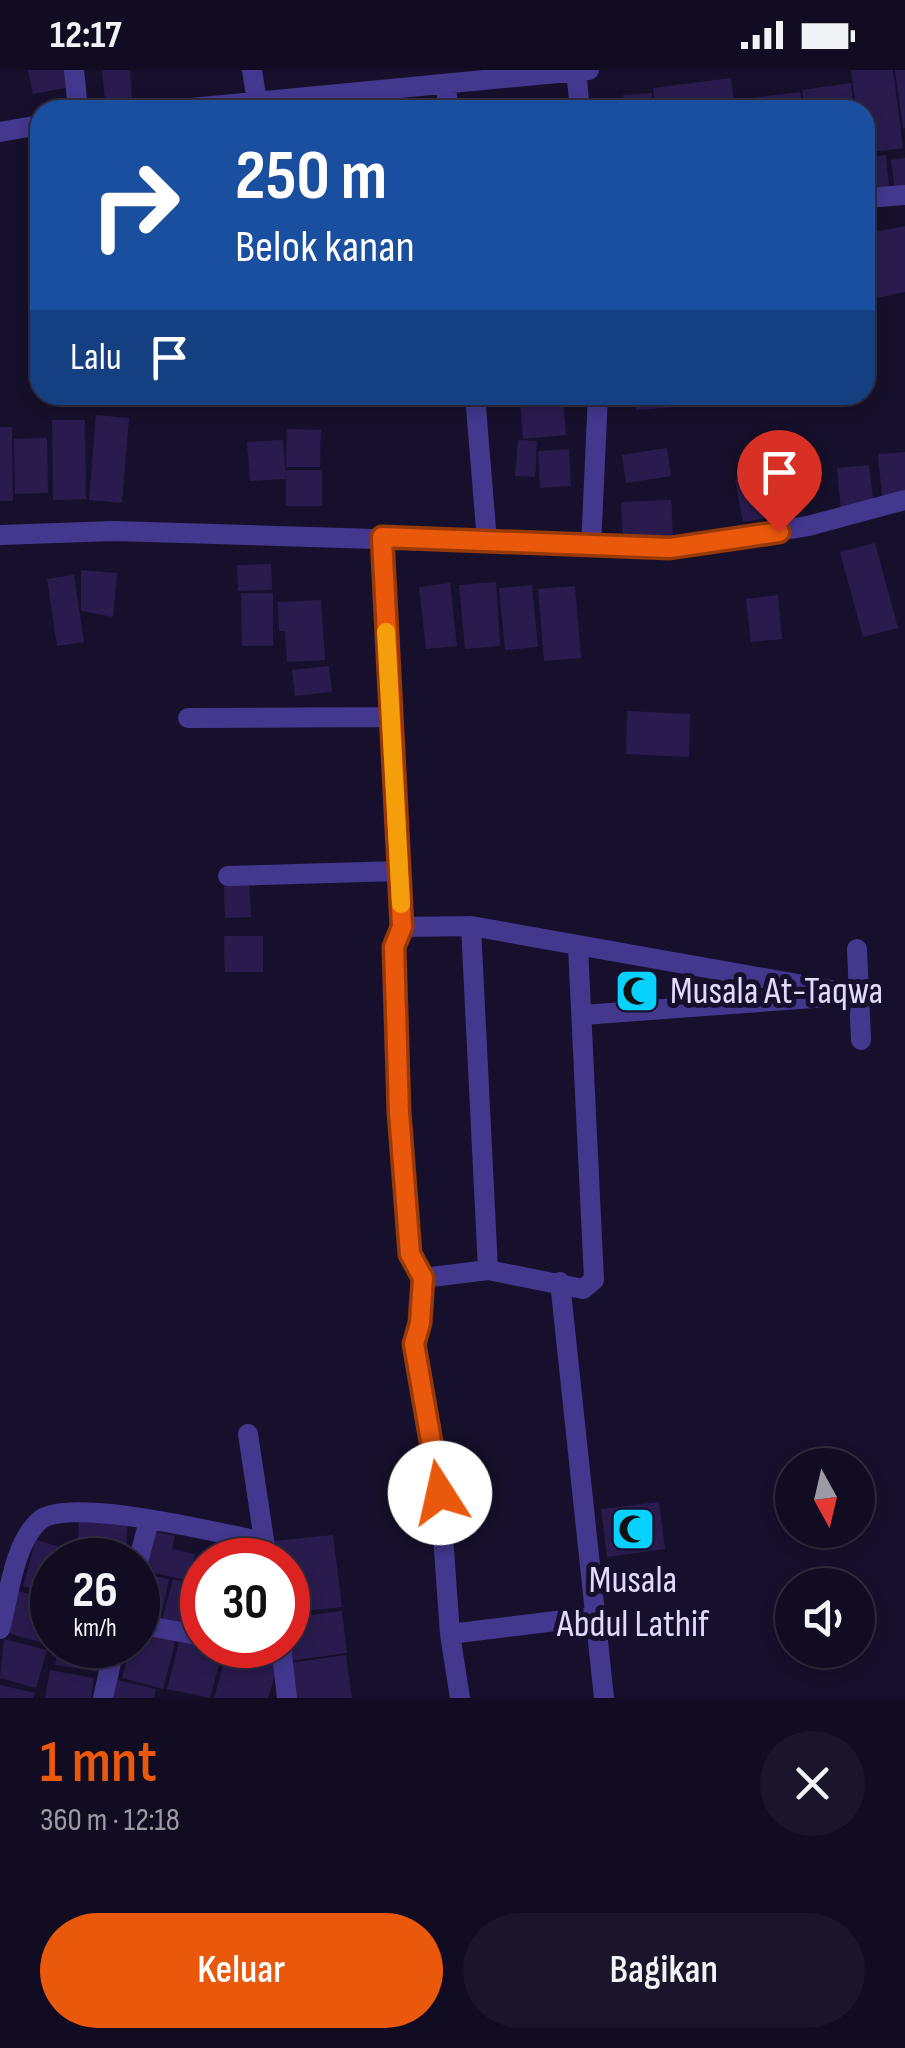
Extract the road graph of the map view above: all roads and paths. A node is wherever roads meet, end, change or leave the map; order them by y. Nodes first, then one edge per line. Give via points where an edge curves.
1 (74, 70) edge
2 (252, 70) edge
3 (580, 70) edge
4 (446, 84) junction
5 (77, 100) edge
6 (257, 100) edge
7 (278, 100) edge
8 (447, 100) edge
9 (580, 100) edge
10 (30, 127) edge
11 (0, 132) edge
12 (905, 194) edge
13 (875, 197) edge
14 (476, 405) edge
15 (598, 405) edge
16 (905, 500) edge
17 (0, 536) edge
18 (382, 537) junction
19 (487, 541) junction
20 (591, 546) junction
21 (390, 717) junction
22 (188, 718) dead end
23 (399, 871) junction
24 (228, 876) dead end
25 (472, 926) junction
26 (402, 927) junction
27 (578, 946) junction
28 (857, 948) dead end
29 (858, 995) junction
30 (583, 1015) junction
31 (861, 1040) dead end
32 (488, 1270) junction
33 (423, 1278) junction
34 (560, 1282) junction
35 (248, 1434) dead end
36 (149, 1520) junction
37 (144, 1538) edge
38 (217, 1538) edge
39 (264, 1538) edge
40 (597, 1616) junction
41 (0, 1629) edge
42 (450, 1634) junction
43 (110, 1668) edge
44 (284, 1668) edge
45 (103, 1698) edge
46 (287, 1698) edge
47 (460, 1698) edge
48 (604, 1698) edge

1 - 5 street
2 - 6 street
3 - 4 street
3 - 9 street
4 - 7 street
4 - 8 street
10 - 11 street
12 - 13 street
14 - 19 street
15 - 20 street
16 - 20 street via 722,542
17 - 18 street via 114,531
18 - 19 street
18 - 21 street
19 - 20 street
21 - 22 street
21 - 23 street
23 - 24 street
23 - 26 street
25 - 26 street
25 - 27 street
25 - 32 street
26 - 33 street via 394,947 399,1112 410,1254
27 - 29 street
27 - 30 street
28 - 29 street
29 - 30 street
29 - 31 street
30 - 34 street via 596,1273 583,1289
32 - 33 street
32 - 34 street
33 - 42 street via 414,1344 440,1493
34 - 40 street
35 - 39 street
36 - 37 street
36 - 38 street
36 - 41 street via 91,1511 39,1521 20,1551
40 - 42 street
40 - 48 street
42 - 47 street
43 - 45 street
44 - 46 street

